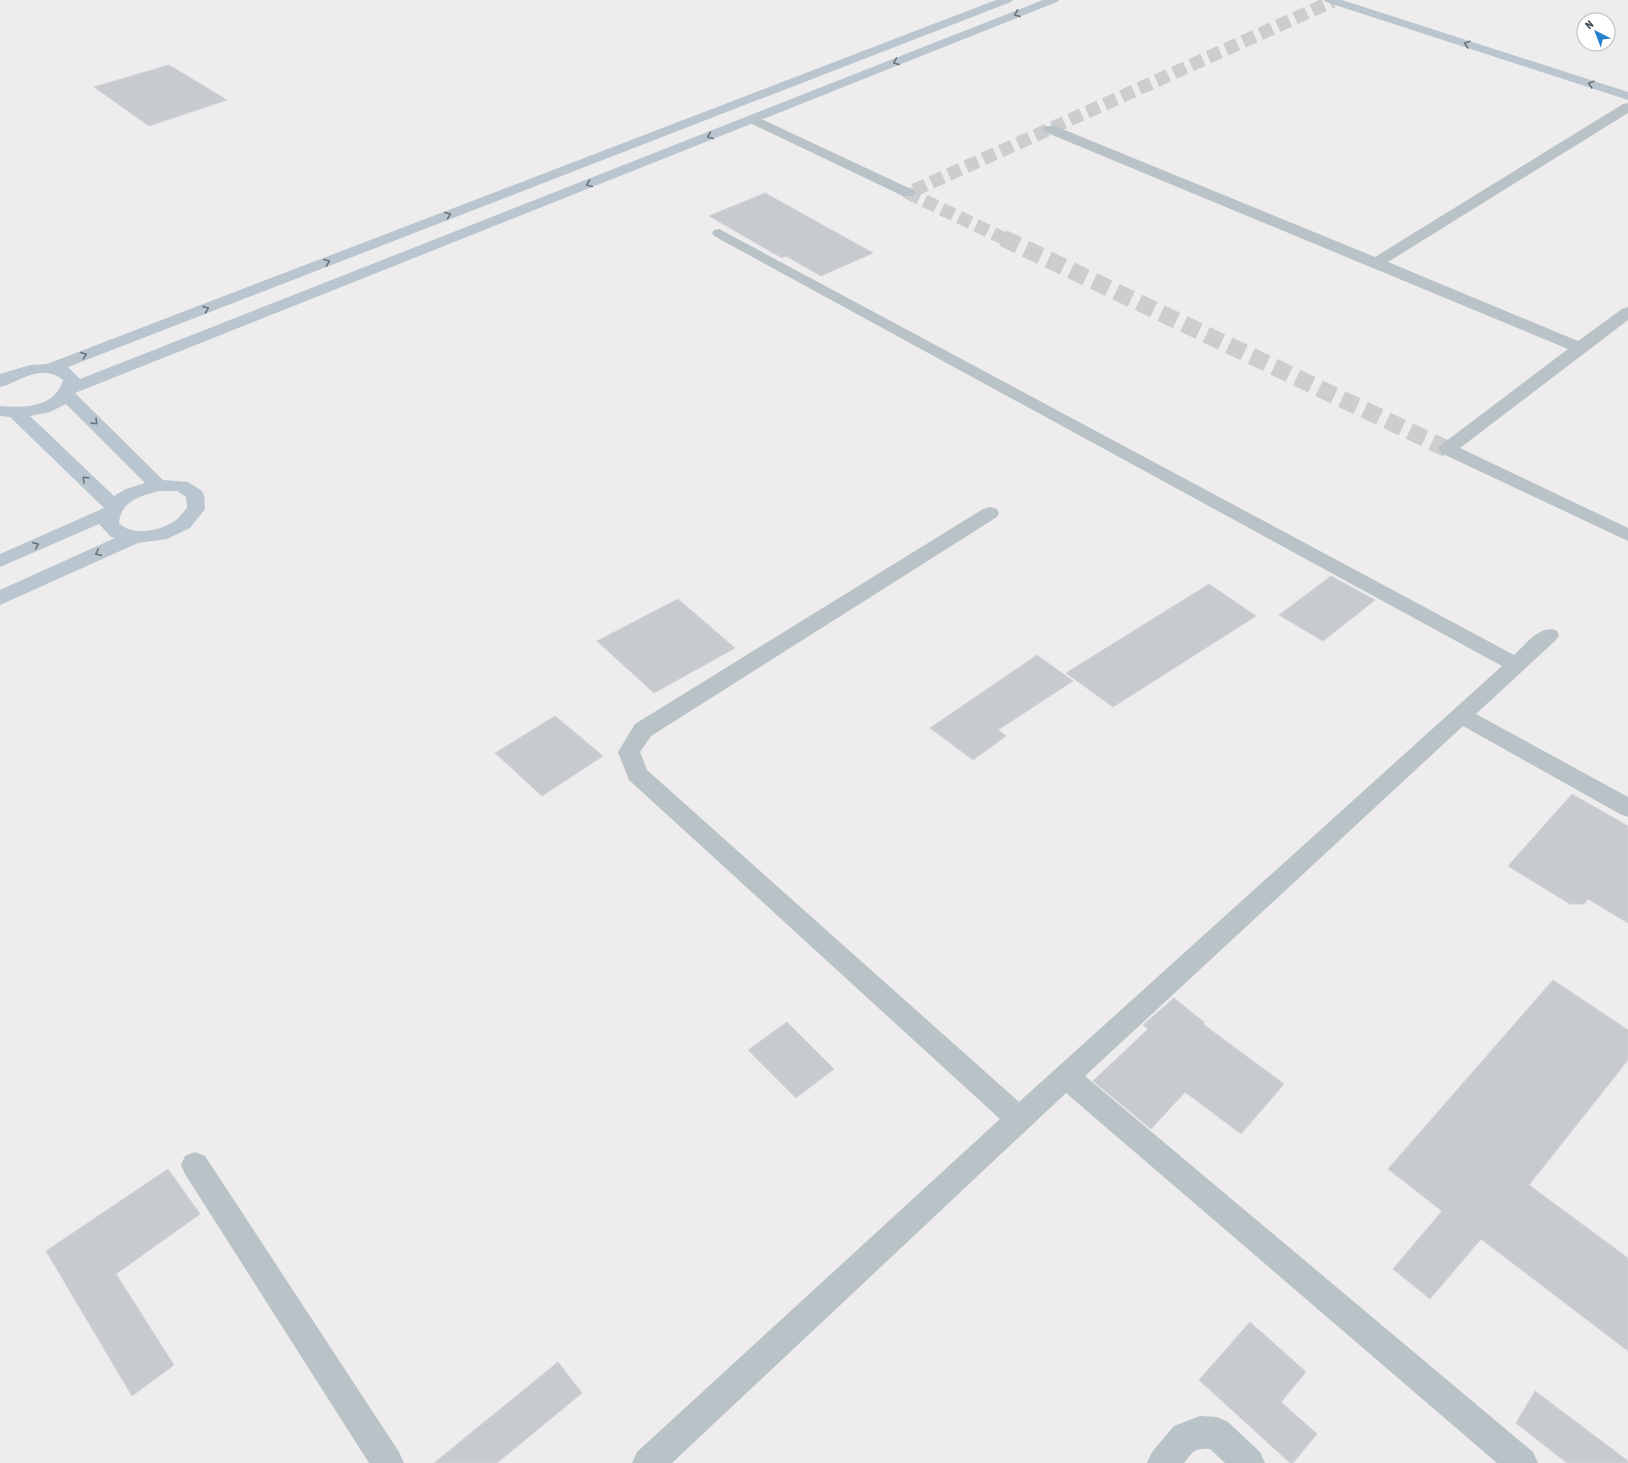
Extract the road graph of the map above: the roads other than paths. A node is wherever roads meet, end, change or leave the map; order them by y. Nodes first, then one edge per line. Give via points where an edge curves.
1 (1007, 0) edge
2 (1053, 0) edge
3 (1330, 0) edge
4 (1628, 96) edge
5 (748, 100) junction
6 (1628, 107) edge
7 (773, 111) junction
8 (713, 113) junction
9 (753, 119) junction
10 (738, 125) junction
11 (1050, 129) dead end
12 (908, 193) dead end
13 (719, 233) dead end
14 (1376, 263) junction
15 (1628, 312) edge
16 (1580, 348) junction
17 (48, 369) junction
18 (0, 382) edge
19 (69, 392) junction
20 (8, 412) edge
21 (158, 485) junction
22 (111, 510) junction
23 (990, 514) dead end
24 (1628, 535) edge
25 (134, 537) junction
26 (0, 561) edge
27 (0, 598) edge
28 (1549, 635) dead end
29 (1516, 665) junction
30 (1460, 715) junction
31 (1628, 808) edge
32 (1066, 1076) junction
33 (1020, 1120) junction
34 (195, 1165) dead end
35 (388, 1463) edge
36 (648, 1463) edge
37 (1163, 1463) edge
38 (1249, 1463) edge
39 (1522, 1463) edge

1 - 5 street
2 -> 7 street
4 -> 3 street
5 - 7 street
5 - 8 street
6 - 14 street
7 - 9 street
8 - 10 street
17 -> 8 street
9 - 10 street
9 - 12 street
10 -> 19 street
11 - 14 street
13 - 29 street
14 - 16 street
15 - 16 street
16 - 24 street via 1447,449
17 - 18 street via 25,371
17 - 19 street via 63,372 72,379
19 - 20 street via 54,404 35,411
19 -> 21 street
22 -> 20 street
21 - 22 street via 132,492
21 - 25 street via 182,486 195,495 196,509 184,524 160,535
22 - 25 street via 109,524 118,533
26 -> 22 street
23 - 33 street via 643,730 629,752 637,774
25 -> 27 street
28 - 29 street
29 - 30 street
30 - 31 street
30 - 32 street
32 - 33 street
32 - 39 street
33 - 36 street
34 - 35 street
37 - 38 street via 1185,1437 1200,1432 1217,1433

